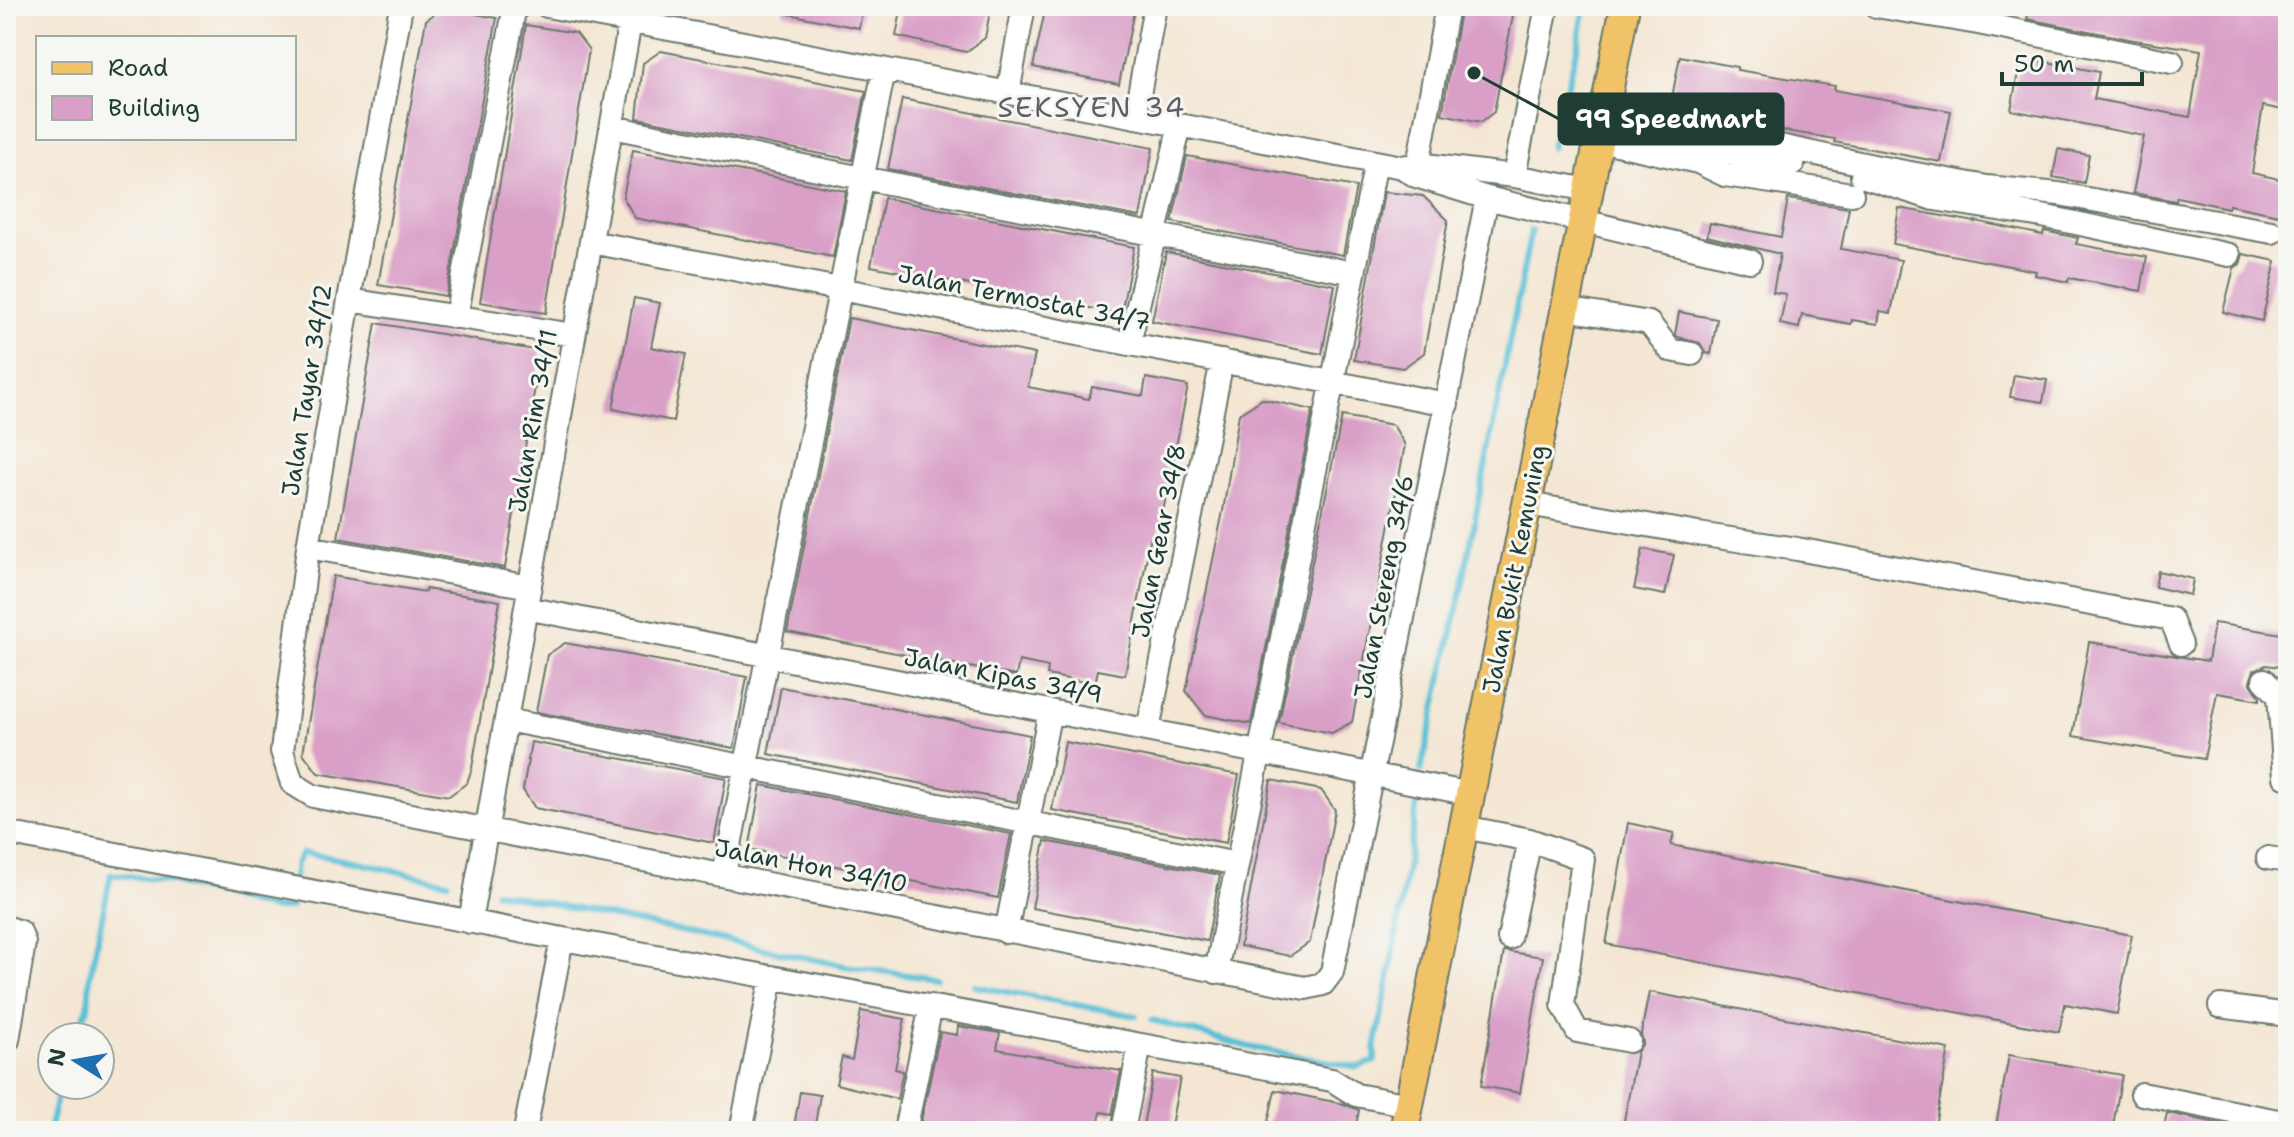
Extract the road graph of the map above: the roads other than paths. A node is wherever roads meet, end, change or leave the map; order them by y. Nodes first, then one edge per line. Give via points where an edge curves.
1 (401, 6) edge
2 (515, 6) edge
3 (547, 6) edge
4 (1024, 6) edge
5 (1155, 6) edge
6 (1447, 6) edge
7 (1547, 6) edge
8 (1625, 6) edge
9 (1876, 6) edge
10 (630, 22) junction
11 (2172, 62) dead end
12 (884, 70) junction
13 (1008, 93) junction
14 (1605, 109) junction
15 (1135, 117) junction
16 (1180, 125) junction
17 (612, 127) junction
18 (1599, 140) junction
19 (1644, 149) junction
20 (1376, 162) junction
21 (1412, 169) junction
22 (1514, 176) junction
23 (862, 178) junction
24 (1589, 190) junction
25 (1852, 194) dead end
26 (1487, 198) junction
27 (1583, 222) junction
28 (2272, 232) dead end
29 (1155, 233) junction
30 (591, 242) junction
31 (2229, 255) dead end
32 (1750, 261) dead end
33 (1354, 273) junction
34 (840, 290) junction
35 (349, 300) junction
36 (1566, 309) junction
37 (456, 317) junction
38 (574, 335) junction
39 (1129, 344) junction
40 (1692, 354) dead end
41 (1222, 361) junction
42 (1332, 382) junction
43 (1447, 404) junction
44 (1528, 504) junction
45 (308, 547) junction
46 (528, 598) junction
47 (2181, 644) dead end
48 (768, 656) junction
49 (2264, 680) dead end
50 (1050, 711) junction
51 (506, 720) junction
52 (1148, 730) junction
53 (1259, 752) junction
54 (746, 765) junction
55 (1373, 775) junction
56 (2288, 777) edge
57 (292, 783) joint
58 (1471, 794) junction
59 (1028, 824) junction
60 (1464, 827) junction
61 (487, 829) junction
62 (6, 833) edge
63 (1530, 840) junction
64 (1237, 864) junction
65 (724, 875) junction
66 (470, 922) junction
67 (6, 927) edge
68 (1006, 932) junction
69 (1509, 938) dead end
70 (562, 939) junction
71 (1216, 972) junction
72 (772, 977) junction
73 (1323, 984) joint
74 (931, 1006) junction
75 (2220, 1006) dead end
76 (2288, 1015) edge
77 (8, 1040) edge
78 (1629, 1041) dead end
79 (1140, 1045) junction
80 (2142, 1094) dead end
81 (1407, 1118) edge
82 (2288, 1123) edge
83 (525, 1131) edge
84 (741, 1131) edge
85 (905, 1131) edge
86 (1123, 1131) edge

1 - 35 street, Jalan Tayar 34/12
2 - 37 street
3 - 10 street
4 - 13 street
5 - 15 street
6 - 21 street
7 - 22 street
8 - 14 main road, Jalan Bukit Kemuning
9 - 11 street
10 - 12 street
10 - 17 street, Jalan Rim 34/11
12 - 13 street
12 - 23 street
13 - 15 street
14 - 18 main road, Jalan Bukit Kemuning
14 - 28 street via 1987,187 2059,194
15 - 16 street
16 - 20 street
16 - 29 street
17 - 23 street
17 - 30 street, Jalan Rim 34/11
18 - 19 street
18 - 24 main road, Jalan Bukit Kemuning
19 - 25 street via 1698,162 1725,175
19 - 31 street via 1657,144 1688,146 1864,177 1934,199
20 - 21 street
20 - 33 street
21 - 22 street
21 - 26 street
22 - 24 street
23 - 29 street
23 - 34 street
24 - 27 main road, Jalan Bukit Kemuning
26 - 27 street
26 - 43 street, Jalan Stereng 34/6
27 - 32 street
27 - 36 main road, Jalan Bukit Kemuning
29 - 33 street
29 - 39 street
30 - 34 street, Jalan Termostat 34/7
30 - 38 street, Jalan Rim 34/11
33 - 42 street
34 - 39 street, Jalan Termostat 34/7
34 - 48 street
35 - 37 street
35 - 45 street, Jalan Tayar 34/12
36 - 40 street via 1649,323 1670,350
36 - 44 main road, Jalan Bukit Kemuning
37 - 38 street
38 - 46 street, Jalan Rim 34/11
39 - 41 street, Jalan Termostat 34/7
41 - 42 street, Jalan Termostat 34/7
41 - 52 street, Jalan Gear 34/8
42 - 43 street, Jalan Termostat 34/7
42 - 53 street
43 - 55 street, Jalan Stereng 34/6
44 - 47 street via 2171,619
44 - 58 main road, Jalan Bukit Kemuning
45 - 46 street, Jalan Kipas 34/9
45 - 57 street, Jalan Tayar 34/12 via 282,751
46 - 48 street, Jalan Kipas 34/9
46 - 51 street, Jalan Rim 34/11
48 - 50 street, Jalan Kipas 34/9
48 - 54 street
49 - 56 street via 2279,696
50 - 52 street, Jalan Kipas 34/9
50 - 59 street
51 - 54 street
51 - 61 street, Jalan Rim 34/11
52 - 53 street, Jalan Kipas 34/9
53 - 55 street, Jalan Kipas 34/9
53 - 64 street
54 - 59 street
54 - 65 street
55 - 58 street, Jalan Kipas 34/9
55 - 73 street, Jalan Stereng 34/6 via 1332,972
57 - 61 street, Jalan Hon 34/10 via 313,796
58 - 60 main road, Jalan Bukit Kemuning
59 - 64 street
59 - 68 street
60 - 63 street
60 - 81 main road, Jalan Bukit Kemuning
61 - 65 street, Jalan Hon 34/10
61 - 66 street, Jalan Rim 34/11
62 - 66 street
63 - 69 street
63 - 78 street via 1583,859 1563,1005 1577,1031
64 - 71 street
65 - 68 street, Jalan Hon 34/10
66 - 70 street
67 - 77 street via 20,932 24,943
68 - 71 street, Jalan Hon 34/10
70 - 72 street
70 - 83 street
71 - 73 street, Jalan Hon 34/10 via 1305,988
72 - 74 street
72 - 84 street
74 - 79 street
74 - 85 street
75 - 76 street
79 - 81 street via 1332,1080
79 - 86 street
80 - 82 street

